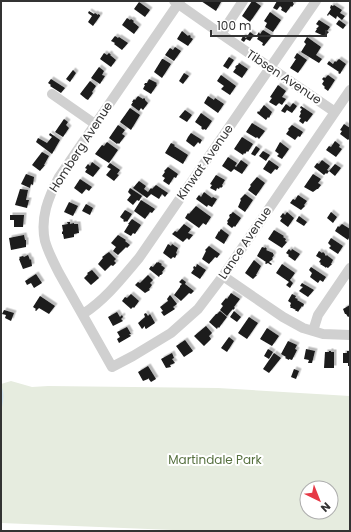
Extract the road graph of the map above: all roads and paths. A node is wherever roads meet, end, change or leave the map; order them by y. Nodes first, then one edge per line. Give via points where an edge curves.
1 (243, 1) edge
2 (316, 1) edge
3 (177, 2) edge
4 (221, 34) junction
5 (270, 68) junction
6 (350, 90) edge
7 (52, 94) dead end
8 (335, 112) junction
9 (95, 124) junction
10 (350, 268) edge
11 (223, 276) junction
12 (83, 314) junction
13 (313, 331) junction
14 (350, 335) edge
15 (112, 367) joint

1 - 4 street
2 - 5 street, Kinwat Avenue
3 - 4 street, Tibsen Avenue
3 - 9 street, Homberg Avenue
4 - 5 street, Tibsen Avenue
5 - 8 street, Tibsen Avenue
5 - 12 street, Kinwat Avenue via 139,258 102,300
6 - 8 street, Lance Avenue
7 - 9 street
8 - 11 street, Lance Avenue
9 - 12 street, Homberg Avenue via 56,182 43,217 45,242 51,257
10 - 13 street via 318,316
11 - 13 street via 283,317
11 - 15 street, Lance Avenue via 198,309 171,333
12 - 15 street, Homberg Avenue
13 - 14 street

